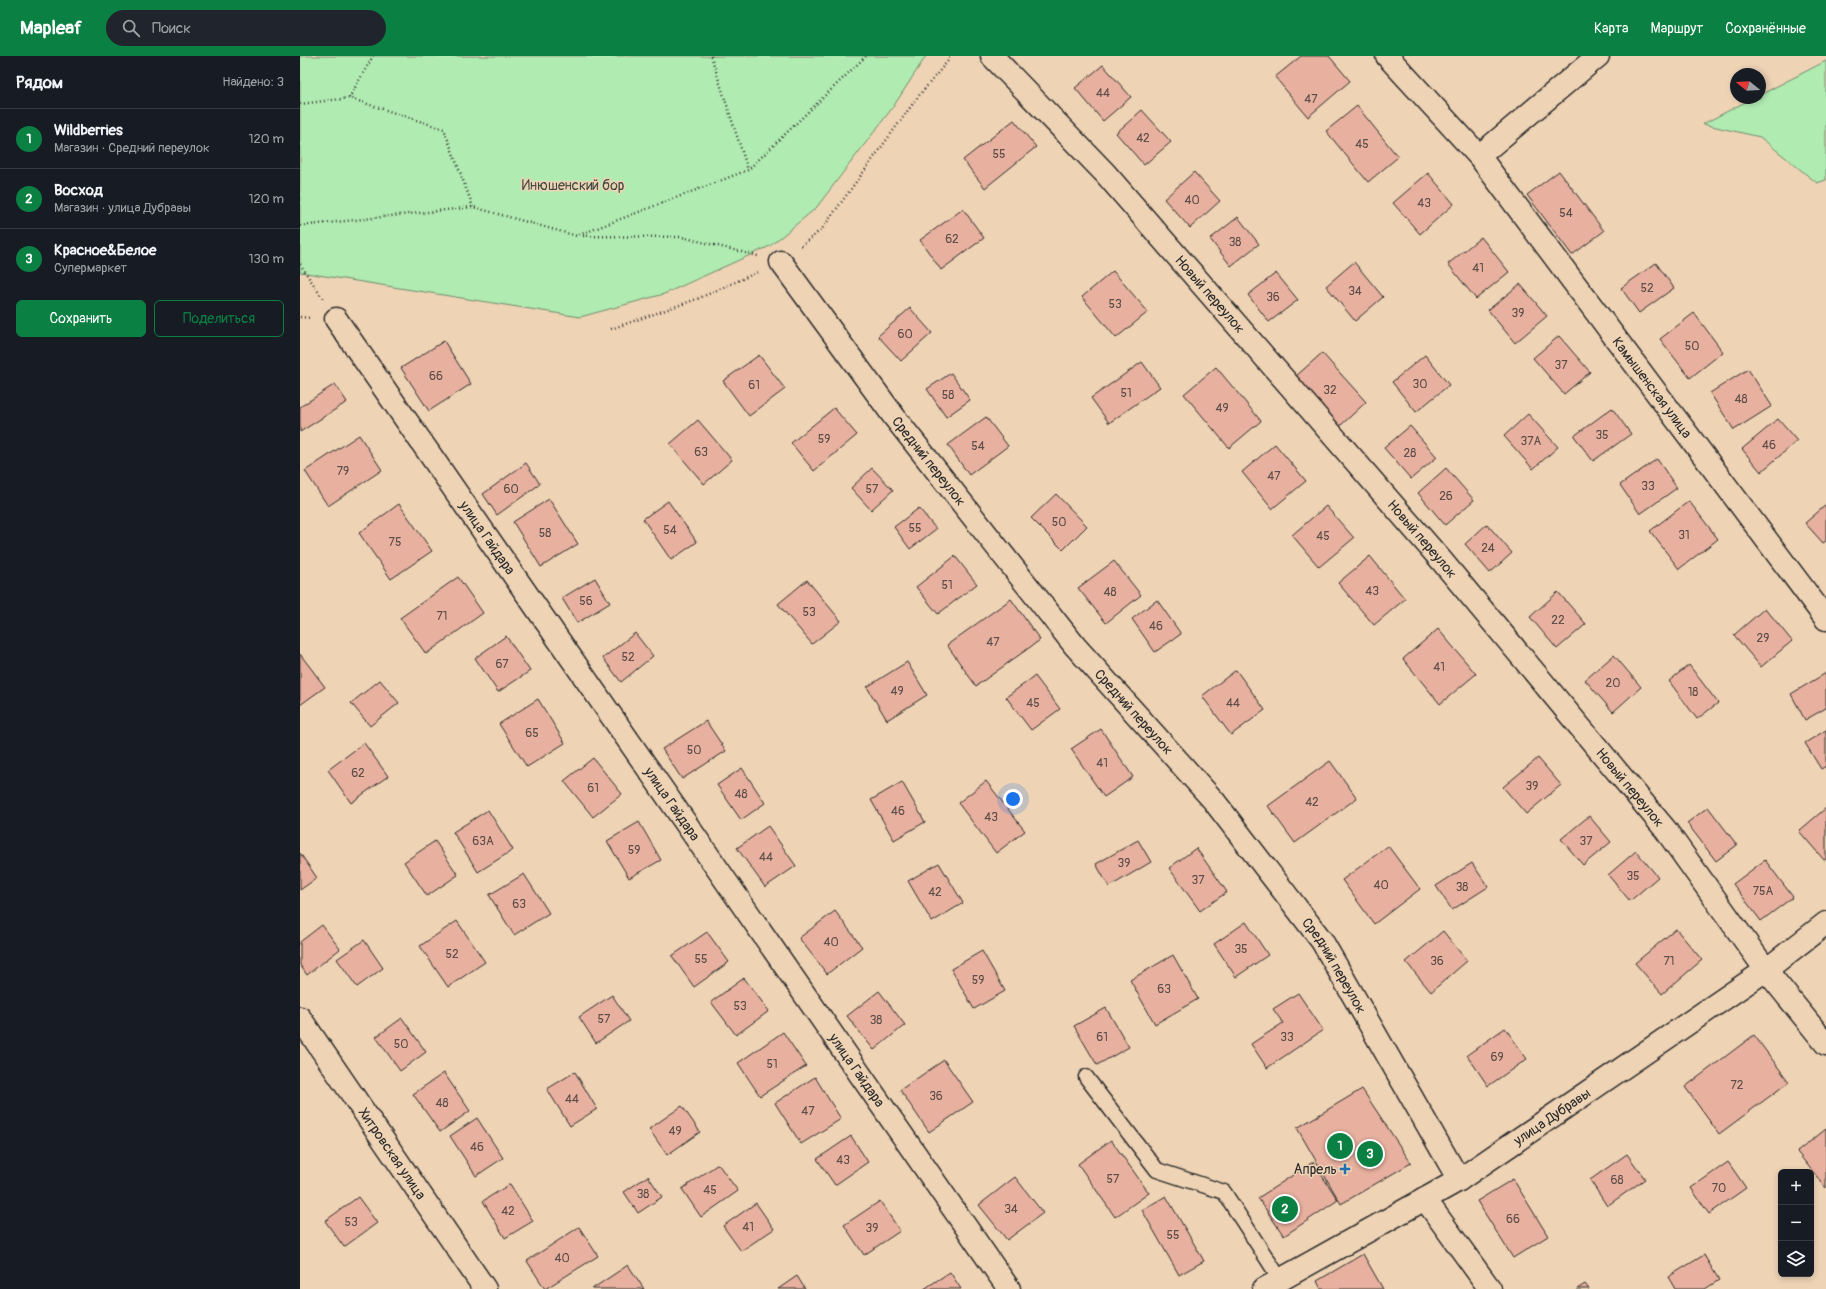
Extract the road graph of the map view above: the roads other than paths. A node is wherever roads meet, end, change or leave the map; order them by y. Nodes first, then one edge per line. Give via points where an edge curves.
1 (992, 56) edge
2 (1388, 56) edge
3 (1598, 56) edge
4 (1603, 56) edge
5 (1478, 156) junction
6 (781, 262) road end
7 (336, 319) road end
8 (1826, 619) edge
9 (1826, 923) edge
10 (1766, 970) junction
11 (300, 1018) edge
12 (1826, 1044) edge
13 (1086, 1077) dead end
14 (1459, 1180) junction
15 (1426, 1199) junction
16 (1272, 1284) edge
17 (485, 1289) edge
18 (1009, 1289) edge
19 (1490, 1289) edge

1 - 10 street, Новый переулок via 1105,172 1441,560 1665,829
2 - 5 street, Камышенская улица
3 - 4 lane
3 - 5 street
5 - 8 street, Камышенская улица
6 - 14 street, Средний переулок via 895,418 1074,646 1214,801 1322,941
7 - 18 street, улица Гайдара
9 - 10 street, улица Дубравы
10 - 12 street, Новый переулок
10 - 14 street, улица Дубравы
11 - 17 street, Хитровская улица
13 - 16 lane via 1157,1170 1224,1192
14 - 15 street, улица Дубравы
15 - 16 street, улица Дубравы
15 - 19 street

